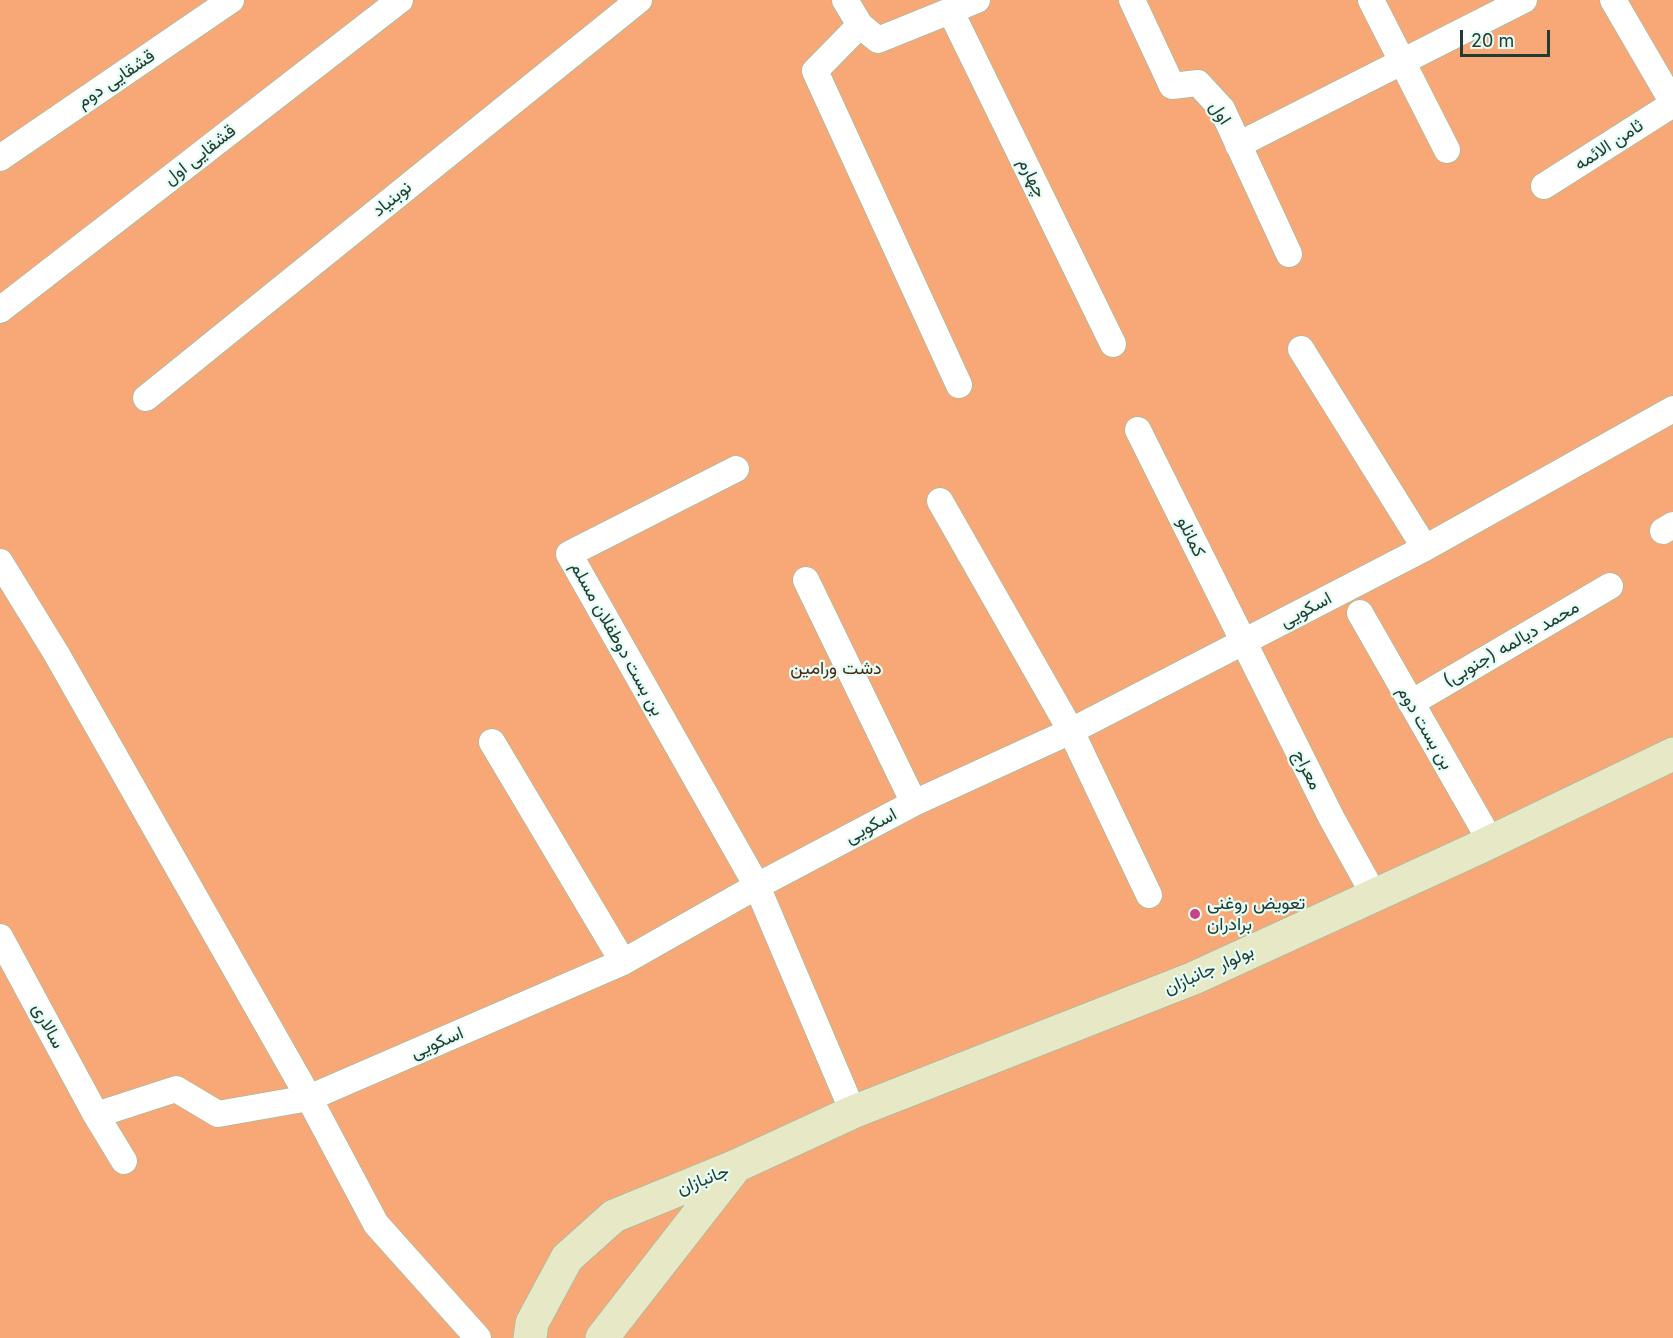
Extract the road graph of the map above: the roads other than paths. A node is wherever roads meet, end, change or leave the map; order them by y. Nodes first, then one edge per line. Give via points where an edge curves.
1 (231, 0) edge
2 (400, 0) edge
3 (639, 0) edge
4 (845, 0) edge
5 (976, 0) edge
6 (1132, 0) edge
7 (1371, 0) edge
8 (1524, 0) edge
9 (1613, 0) edge
10 (951, 12) junction
11 (860, 26) junction
12 (1403, 62) junction
13 (1673, 103) edge
14 (1238, 145) junction
15 (1447, 150) dead end
16 (0, 158) edge
17 (1544, 186) dead end
18 (1289, 254) dead end
19 (0, 310) edge
20 (1113, 344) dead end
21 (1300, 350) dead end
22 (959, 385) dead end
23 (146, 398) dead end
24 (1673, 409) edge
25 (1138, 430) dead end
26 (736, 469) dead end
27 (940, 501) dead end
28 (1425, 548) junction
29 (0, 562) edge
30 (806, 580) dead end
31 (1610, 586) dead end
32 (1360, 613) dead end
33 (1243, 643) junction
34 (1411, 703) junction
35 (1071, 731) junction
36 (492, 742) dead end
37 (1673, 754) edge
38 (914, 802) junction
39 (1491, 842) junction
40 (757, 886) junction
41 (1149, 895) dead end
42 (1374, 895) junction
43 (0, 937) edge
44 (623, 962) junction
45 (309, 1098) junction
46 (853, 1112) junction
47 (96, 1115) junction
48 (124, 1161) dead end
49 (736, 1166) junction
50 (478, 1338) edge
51 (530, 1338) edge
52 (602, 1338) edge

1 - 16 street, قشقایی دوم
2 - 19 street, قشقایی اول
3 - 23 street, نوبنیاد
4 - 11 street
5 - 10 street
6 - 14 street, اول via 1173,86 1198,83 1222,109
7 - 12 street
8 - 12 street
9 - 13 street
10 - 11 street via 879,40
10 - 20 street, چهارم
11 - 22 street via 815,71
12 - 14 street
12 - 15 street
13 - 17 street, ثامن الائمه
14 - 18 street, اول
21 - 28 street
24 - 28 street, اسکویی
25 - 33 street, کمانلو
26 - 40 street, بن بست دوطفلان مسلم via 569,555
27 - 35 street
28 - 33 street, اسکویی
29 - 45 street via 56,653
30 - 38 street
31 - 34 street, محمد دیالمه (جنوبی)
32 - 34 street, بن بست دوم
33 - 35 street, اسکویی
33 - 42 street, معراج
34 - 39 street, بن بست دوم
35 - 38 street, اسکویی
35 - 41 street
36 - 44 street
37 - 39 main road, بولوار جانبازان
38 - 40 street, اسکویی
39 - 42 main road, بولوار جانبازان
40 - 44 street, اسکویی
40 - 46 street
42 - 46 main road, بولوار جانبازان via 1194,978
43 - 47 street, سالاری
44 - 45 street, اسکویی
45 - 47 street, اسکویی via 218,1114 176,1089
45 - 50 street via 376,1224
46 - 49 main road, بولوار جانبازان
47 - 48 street
49 - 51 main road, جانبازان via 614,1216 567,1258 532,1323
49 - 52 main road, جانبازان

